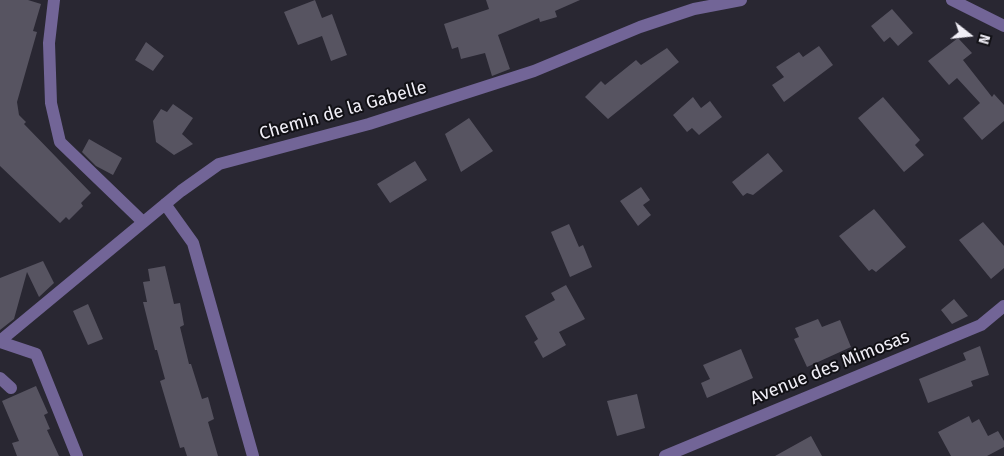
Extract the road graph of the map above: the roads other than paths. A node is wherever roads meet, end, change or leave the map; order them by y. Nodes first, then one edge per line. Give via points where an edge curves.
1 (54, 0) edge
2 (741, 0) edge
3 (952, 0) edge
4 (1004, 26) edge
5 (165, 204) junction
6 (143, 222) junction
7 (1004, 306) edge
8 (0, 341) edge
9 (0, 378) edge
10 (11, 388) dead end
11 (77, 456) edge
12 (253, 456) edge
13 (665, 456) edge

1 - 6 street via 49,43 51,103 60,142
2 - 5 street, Chemin de la Gabelle via 694,9 640,27 534,71 369,124 220,164
3 - 4 street
5 - 6 street, Chemin de la Gabelle
5 - 12 street via 193,243
6 - 8 street, Chemin de la Gabelle
7 - 13 street, Avenue des Mimosas via 981,325
8 - 11 street via 36,354
9 - 10 street

